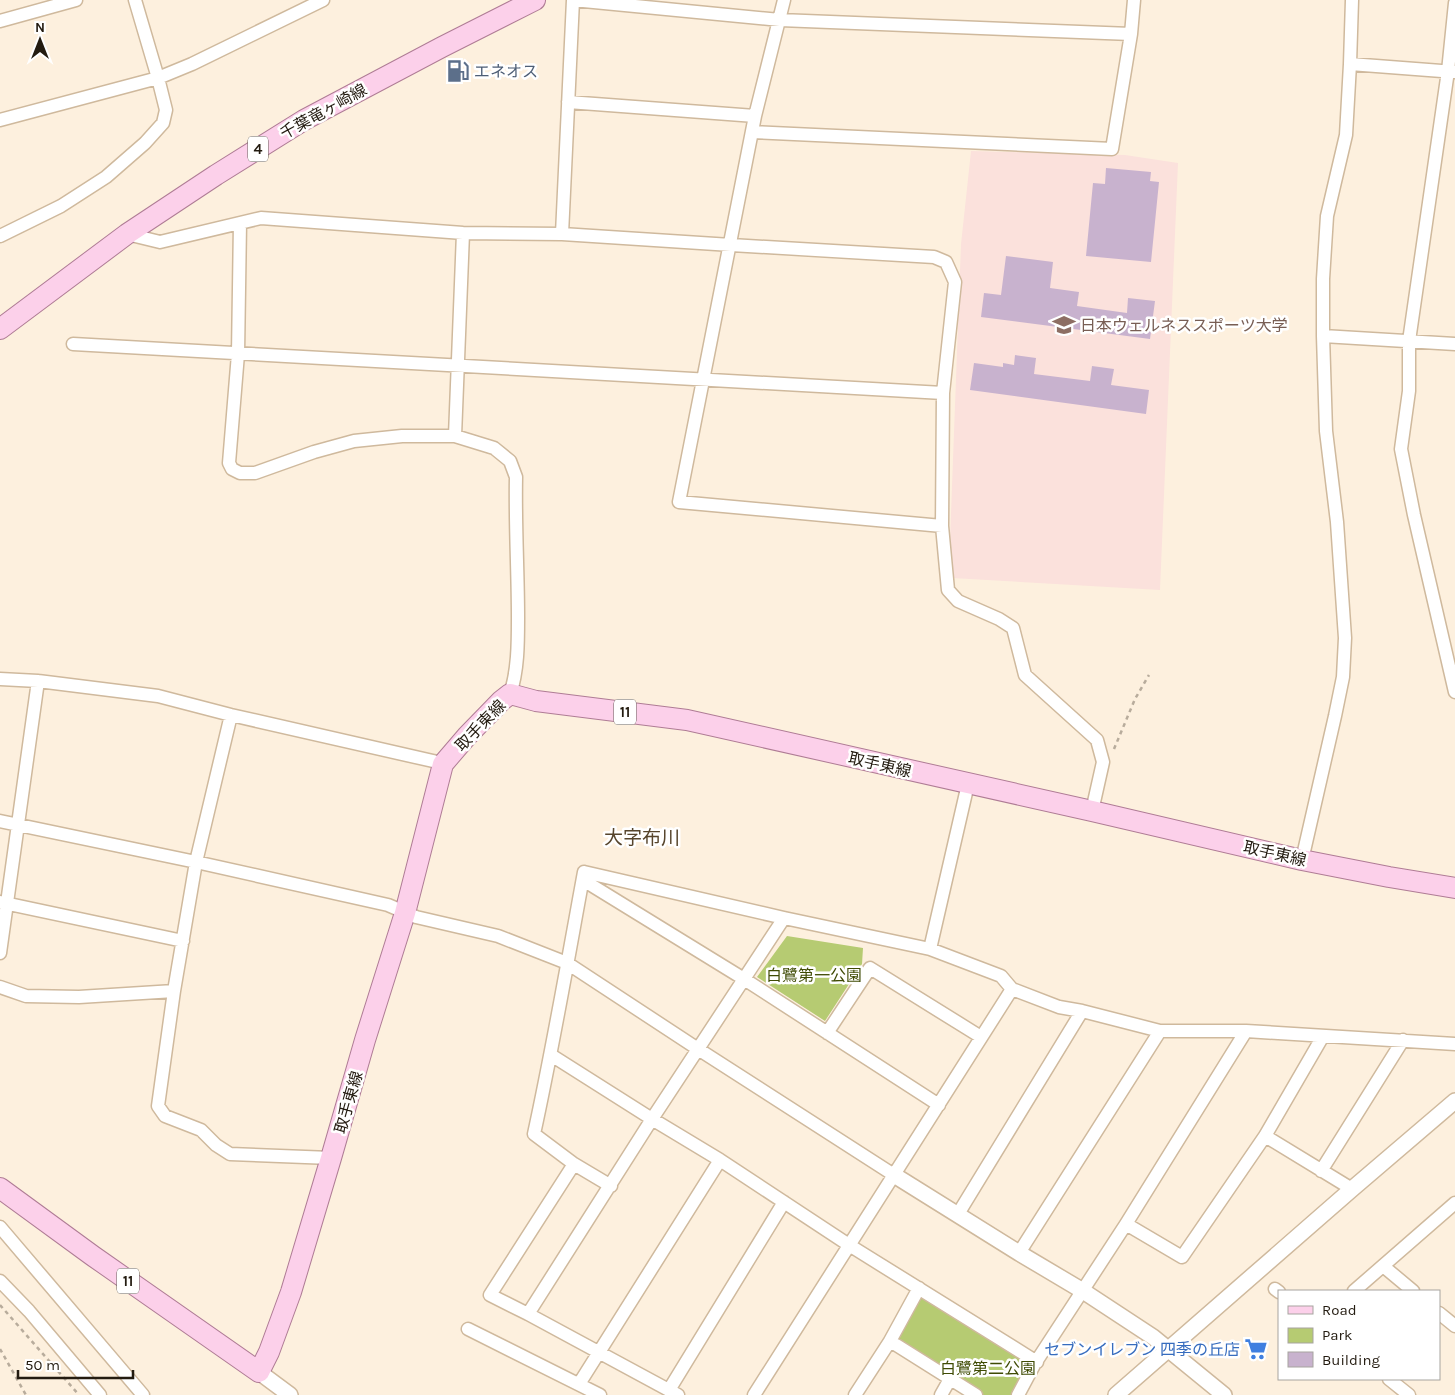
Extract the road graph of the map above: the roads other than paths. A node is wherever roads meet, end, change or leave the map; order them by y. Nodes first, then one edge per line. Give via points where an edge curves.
1 (76, 0) edge
2 (135, 0) edge
3 (323, 0) edge
4 (535, 0) edge
5 (784, 0) edge
6 (1134, 0) edge
7 (1352, 0) edge
8 (1455, 3) edge
9 (780, 20) junction
10 (0, 21) edge
11 (1131, 34) junction
12 (1350, 64) junction
13 (1451, 72) edge
14 (158, 78) junction
15 (568, 102) junction
16 (756, 116) junction
17 (0, 120) edge
18 (752, 132) junction
19 (240, 223) junction
20 (463, 233) junction
21 (128, 234) junction
22 (562, 234) junction
23 (0, 236) edge
24 (731, 245) junction
25 (0, 330) edge
26 (1322, 336) junction
27 (1409, 340) junction
28 (73, 344) dead end
29 (1455, 344) edge
30 (238, 354) junction
31 (458, 366) junction
32 (703, 380) junction
33 (943, 393) junction
34 (455, 436) junction
35 (942, 526) junction
36 (1451, 655) edge
37 (0, 679) edge
38 (38, 680) junction
39 (1455, 692) edge
40 (510, 694) junction
41 (231, 715) junction
42 (443, 764) junction
43 (968, 784) junction
44 (1092, 811) junction
45 (0, 821) edge
46 (18, 824) junction
47 (1302, 860) junction
48 (196, 862) junction
49 (583, 880) junction
50 (1455, 888) edge
51 (4, 903) edge
52 (405, 912) junction
53 (784, 918) junction
54 (183, 941) junction
55 (930, 949) junction
56 (0, 953) edge
57 (567, 963) junction
58 (744, 978) junction
59 (0, 987) edge
60 (1012, 989) junction
61 (174, 991) junction
62 (1082, 1011) junction
63 (1246, 1031) junction
64 (827, 1032) junction
65 (1160, 1032) junction
66 (1323, 1036) junction
67 (982, 1037) junction
68 (1403, 1040) junction
69 (1455, 1044) edge
70 (698, 1049) junction
71 (551, 1055) junction
72 (1455, 1101) edge
73 (939, 1105) junction
74 (652, 1119) junction
75 (1265, 1136) junction
76 (332, 1158) junction
77 (720, 1160) junction
78 (574, 1164) junction
79 (1321, 1171) junction
80 (894, 1175) junction
81 (610, 1186) junction
82 (0, 1188) edge
83 (1352, 1189) junction
84 (784, 1202) junction
85 (1455, 1204) edge
86 (958, 1214) junction
87 (1126, 1224) junction
88 (0, 1226) edge
89 (849, 1245) junction
90 (1019, 1253) junction
91 (1383, 1266) junction
92 (0, 1281) edge
93 (919, 1288) junction
94 (1355, 1290) edge
95 (1412, 1290) edge
96 (1083, 1291) junction
97 (528, 1314) junction
98 (1440, 1314) edge
99 (1455, 1326) edge
100 (468, 1329) dead end
101 (890, 1341) junction
102 (1168, 1348) junction
103 (600, 1353) junction
104 (1037, 1362) junction
105 (259, 1372) junction
106 (950, 1379) junction
107 (1390, 1380) edge
108 (580, 1384) junction
109 (674, 1392) edge
110 (100, 1395) edge
111 (143, 1395) edge
112 (290, 1395) edge
113 (600, 1395) edge
114 (754, 1395) edge
115 (855, 1395) edge
116 (941, 1395) edge
117 (976, 1395) edge
118 (1018, 1395) edge
119 (1116, 1395) edge
120 (1224, 1395) edge
121 (1410, 1395) edge

1 - 10 street
2 - 14 street
3 - 14 street
4 - 21 main road, 千葉竜ヶ崎線 / 4 via 304,120
5 - 9 street
6 - 11 street
7 - 12 street
8 - 13 street
9 - 11 street
9 - 15 street via 573,0
9 - 16 street
11 - 18 street via 1112,149
12 - 13 street
12 - 26 street via 1346,135 1327,216
13 - 27 street
14 - 17 street
14 - 23 street via 166,110 163,122 145,143 106,177 61,206
15 - 16 street
15 - 22 street
16 - 18 street
18 - 24 street
19 - 20 street via 261,218
19 - 21 street via 160,242
19 - 30 street
20 - 22 street
20 - 31 street
21 - 25 main road, 千葉竜ヶ崎線 / 4
22 - 24 street
24 - 32 street
24 - 33 street via 934,256 946,262 954,282
26 - 27 street
26 - 47 street via 1326,431 1337,522 1345,638 1343,677
27 - 29 street
27 - 36 street via 1409,392 1401,449 1414,515
28 - 30 street
30 - 31 street
30 - 34 street via 230,462 232,469 240,473 255,473 354,441 402,436
31 - 32 street
31 - 34 street
32 - 33 street
32 - 35 street via 679,502
33 - 35 street
34 - 40 street via 494,448 510,461 516,477 518,640
35 - 44 street via 948,590 958,601 1012,628 1025,675 1097,740 1103,762
36 - 39 street
37 - 38 street
38 - 41 street via 158,696
38 - 46 street
40 - 42 main road, 取手東線
40 - 43 main road, 取手東線 / 11 via 536,701 687,720
41 - 42 street
41 - 48 street
42 - 52 main road, 取手東線
43 - 44 main road, 取手東線 / 11
43 - 55 street
44 - 47 main road, 取手東線 / 11
45 - 46 street
46 - 48 street
46 - 51 street
47 - 50 main road, 取手東線 / 11
48 - 52 street via 388,905
48 - 54 street
49 - 53 street via 584,872
49 - 57 street
49 - 58 street
51 - 54 street
51 - 56 street
52 - 57 street via 498,936
52 - 76 main road, 取手東線
53 - 55 street
53 - 58 street
54 - 61 street
55 - 60 street via 1000,976
57 - 70 street
57 - 71 street
58 - 64 street
58 - 70 street
59 - 61 street via 26,996 78,997
60 - 62 street via 1059,1007
60 - 67 street
61 - 76 street via 158,1106 165,1116 202,1130 230,1154
62 - 65 street
62 - 86 street
63 - 65 street
63 - 66 street
63 - 87 street
64 - 67 street via 870,968
64 - 73 street
65 - 90 street
66 - 68 street
66 - 75 street
67 - 73 street
68 - 69 street
68 - 79 street
70 - 74 street
70 - 80 street
71 - 74 street
71 - 78 street via 534,1134
72 - 83 street
73 - 80 street
74 - 77 street
74 - 81 street
75 - 79 street
75 - 87 street via 1182,1257
76 - 105 main road, 取手東線 via 291,1292
77 - 84 street
77 - 103 street
78 - 81 street
78 - 97 street via 490,1295
79 - 83 street
80 - 86 street
80 - 89 street
81 - 97 street
82 - 105 main road, 11
83 - 102 street
84 - 89 street
84 - 109 street
85 - 91 street
86 - 90 street
87 - 96 street
88 - 111 street
89 - 93 street
89 - 114 street
90 - 96 street
91 - 94 street
91 - 95 street
92 - 110 street
93 - 101 street
93 - 104 street
96 - 102 street
96 - 104 street
97 - 103 street
98 - 99 street
100 - 108 street
101 - 106 street
101 - 115 street
102 - 119 street
102 - 120 street
103 - 108 street
103 - 109 street
104 - 118 street
105 - 112 street
106 - 116 street
106 - 117 street
107 - 121 street
108 - 113 street

